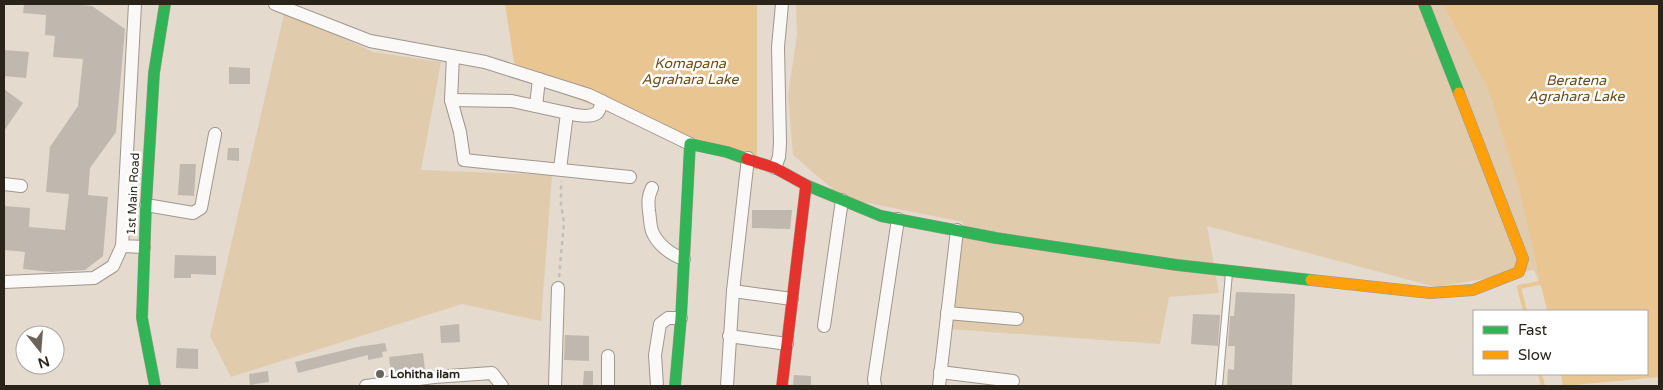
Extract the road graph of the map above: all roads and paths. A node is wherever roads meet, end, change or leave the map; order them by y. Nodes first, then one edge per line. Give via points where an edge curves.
1 (135, 4) edge
2 (165, 4) edge
3 (275, 4) edge
4 (782, 4) edge
5 (1424, 4) edge
6 (452, 56) junction
7 (539, 79) junction
8 (451, 100) junction
9 (602, 101) junction
10 (536, 106) junction
11 (567, 114) junction
12 (215, 134) dead end
13 (690, 144) junction
14 (748, 158) junction
15 (775, 168) junction
16 (560, 170) junction
17 (630, 177) dead end
18 (4, 184) edge
19 (806, 185) junction
20 (21, 186) dead end
21 (652, 188) dead end
22 (842, 200) junction
23 (146, 205) junction
24 (898, 219) junction
25 (957, 230) junction
26 (122, 246) junction
27 (144, 247) junction
28 (684, 259) junction
29 (1229, 271) junction
30 (4, 282) edge
31 (558, 288) joint
32 (733, 291) junction
33 (792, 299) junction
34 (947, 313) junction
35 (681, 318) junction
36 (1017, 319) dead end
37 (824, 326) dead end
38 (729, 336) junction
39 (787, 344) junction
40 (608, 356) dead end
41 (940, 372) junction
42 (1013, 381) dead end
43 (155, 386) edge
44 (366, 386) edge
45 (502, 386) edge
46 (555, 386) edge
47 (608, 386) edge
48 (657, 386) edge
49 (675, 386) edge
50 (727, 386) edge
51 (782, 386) edge
52 (875, 386) edge
53 (938, 386) edge
54 (1219, 386) edge

1 - 26 street
2 - 23 street, 1st Main Road via 154,73
3 - 6 street via 370,41
4 - 15 street via 778,47 780,143
5 - 29 street via 1523,259 1519,272 1473,290 1430,293
6 - 7 street via 485,62
6 - 8 street
7 - 9 street
7 - 10 street
8 - 10 street via 512,100
8 - 16 street via 464,160
9 - 11 street via 599,111 594,114
9 - 13 street
10 - 11 street
11 - 16 street
12 - 23 street via 202,208 193,214
13 - 14 street
13 - 28 street
14 - 15 street
14 - 32 street
15 - 19 street
16 - 17 street
16 - 31 path via 564,223
18 - 20 street
19 - 22 street
19 - 33 street
21 - 28 street via 648,197 651,230 666,249
22 - 24 street via 881,216
22 - 37 street
23 - 27 street, 1st Main Road
24 - 25 street
24 - 52 street
25 - 29 street
25 - 34 street
26 - 27 street
26 - 30 street via 113,266 94,278
27 - 43 street, 1st Main Road via 142,318
28 - 35 street
29 - 54 lane
31 - 46 street
32 - 33 street
32 - 38 street
33 - 39 street
34 - 36 street
34 - 41 street
35 - 48 street via 668,318 660,324 655,355
35 - 49 street
38 - 39 street
38 - 50 street
39 - 51 street
40 - 47 street
41 - 42 street
41 - 53 street
44 - 45 street via 492,373

